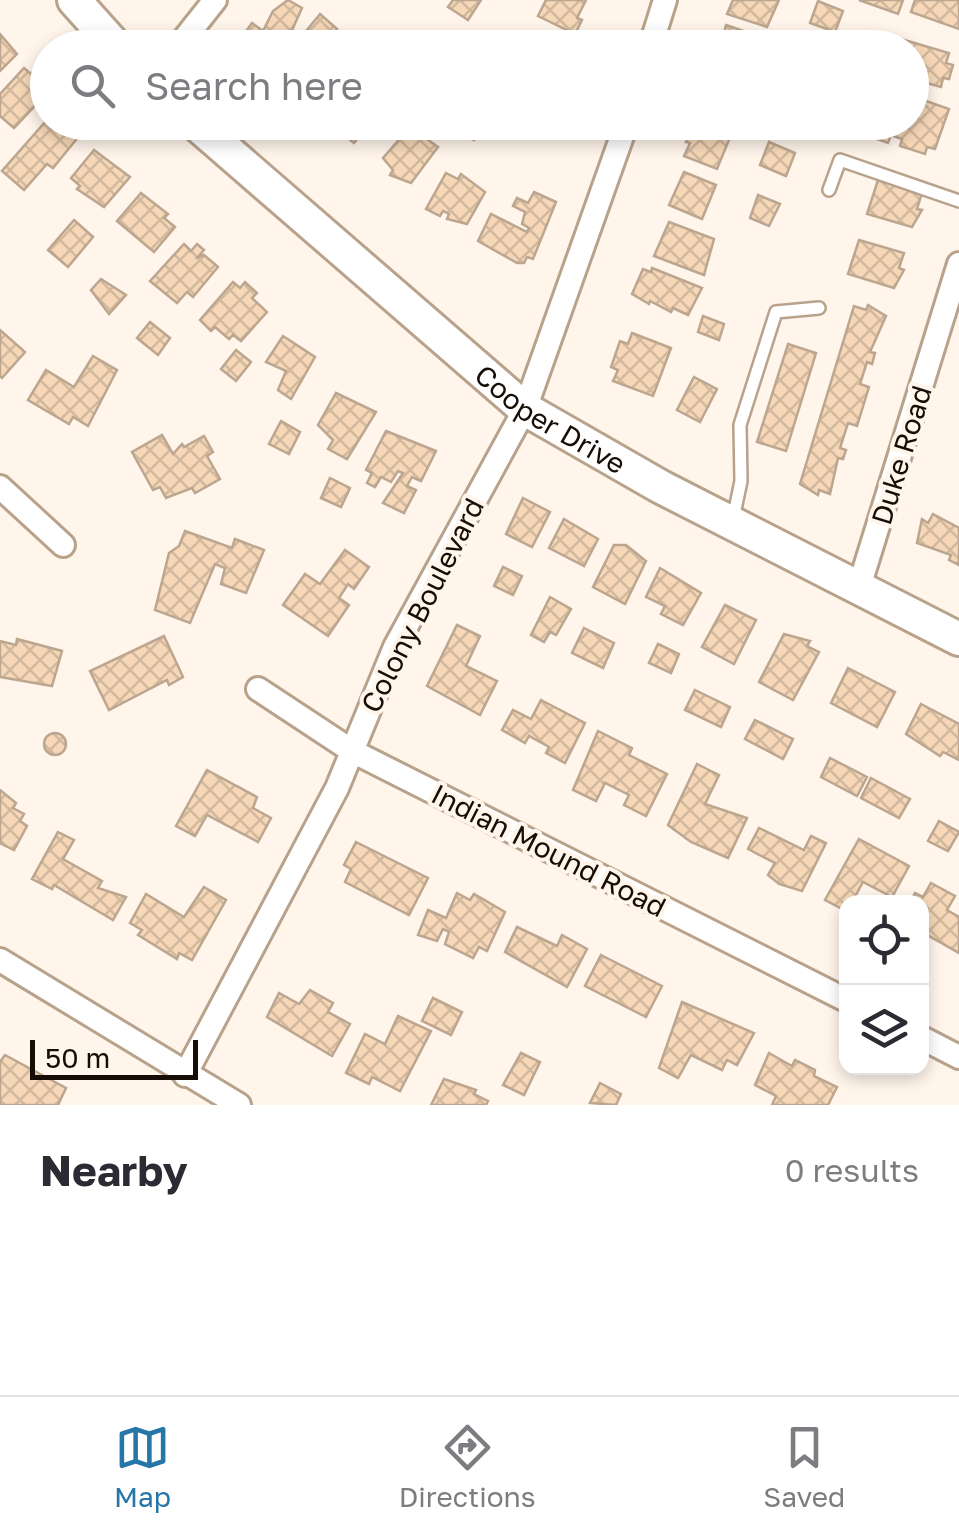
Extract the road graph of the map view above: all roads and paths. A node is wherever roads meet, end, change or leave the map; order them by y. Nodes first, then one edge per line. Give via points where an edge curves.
1 (74, 0) edge
2 (214, 0) edge
3 (665, 0) edge
4 (101, 30) edge
5 (191, 30) edge
6 (656, 30) edge
7 (215, 140) edge
8 (621, 140) edge
9 (829, 190) dead end
10 (959, 201) edge
11 (958, 269) edge
12 (819, 308) dead end
13 (951, 322) edge
14 (524, 409) junction
15 (0, 487) edge
16 (732, 523) junction
17 (63, 545) dead end
18 (859, 588) junction
19 (959, 639) edge
20 (258, 689) dead end
21 (352, 751) junction
22 (0, 960) edge
23 (839, 996) edge
24 (929, 1042) edge
25 (959, 1057) edge
26 (185, 1075) junction
27 (239, 1105) edge

1 - 4 street
2 - 5 street
3 - 6 street
7 - 14 street, Cooper Drive
8 - 14 street, Colony Boulevard
9 - 10 lane via 840,160
11 - 13 street, Duke Road
12 - 16 lane via 776,312 740,425 741,481
13 - 18 street, Duke Road
14 - 16 street, Cooper Drive
14 - 21 street, Colony Boulevard via 395,647
15 - 17 street
16 - 18 street, Cooper Drive
18 - 19 street, Cooper Drive
20 - 21 street, Indian Mound Road
21 - 23 street, Indian Mound Road
21 - 26 street, Colony Boulevard via 285,894
22 - 26 street
24 - 25 street
26 - 27 street

